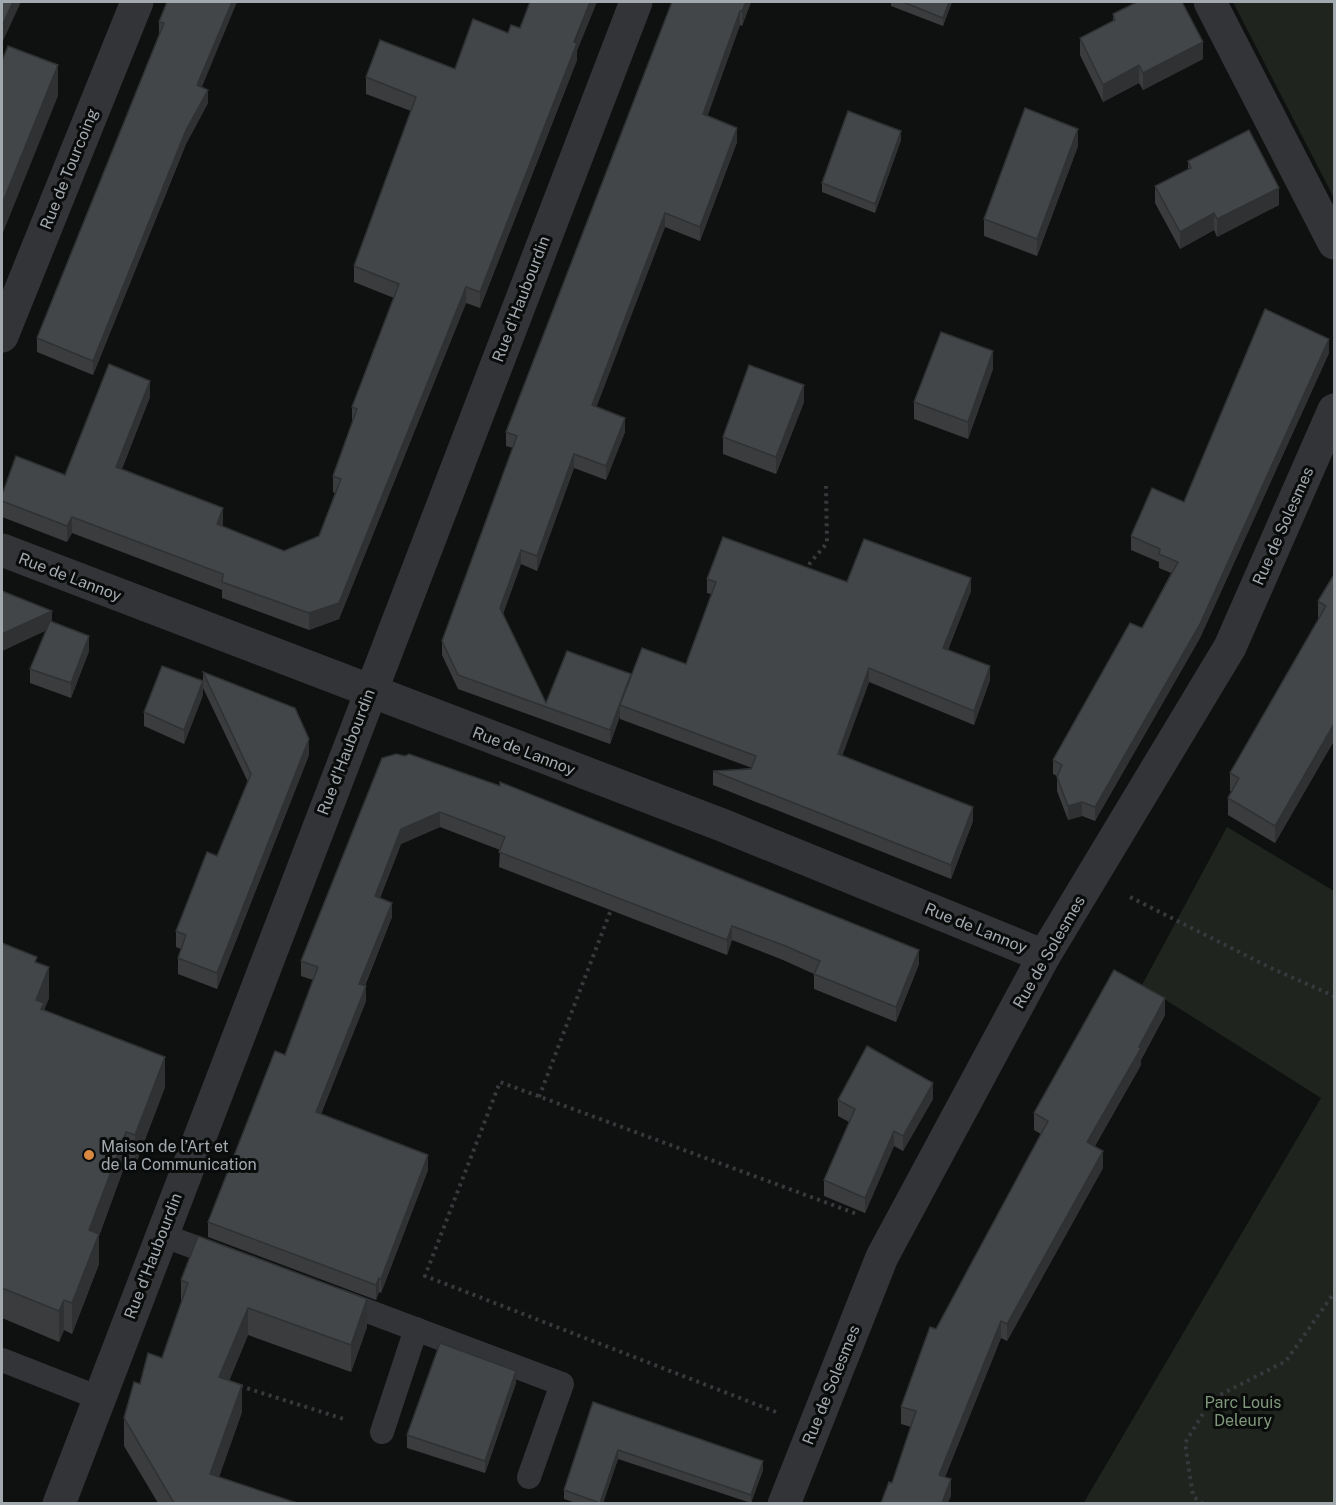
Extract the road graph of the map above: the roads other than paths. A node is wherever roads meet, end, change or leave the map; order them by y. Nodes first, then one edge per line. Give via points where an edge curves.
1 (137, 2) edge
2 (636, 2) edge
3 (1210, 2) edge
4 (1335, 243) edge
5 (2, 336) edge
6 (1335, 410) edge
7 (2, 550) edge
8 (369, 692) junction
9 (1044, 956) junction
10 (162, 1235) junction
11 (250, 1268) edge
12 (316, 1292) edge
13 (416, 1329) junction
14 (2, 1360) edge
15 (99, 1398) junction
16 (382, 1432) road end
17 (529, 1477) dead end
18 (59, 1503) edge
19 (784, 1503) edge

1 - 5 street, Rue de Tourcoing
2 - 8 street, Rue d'Haubourdin
3 - 4 street
6 - 9 street, Rue de Solesmes via 1230,647
7 - 8 street, Rue de Lannoy
8 - 9 street, Rue de Lannoy via 722,825
8 - 10 street, Rue d'Haubourdin
9 - 19 street, Rue de Solesmes via 882,1257
10 - 11 lane
10 - 15 street, Rue d'Haubourdin
12 - 13 lane
13 - 16 lane
13 - 17 lane via 562,1384
14 - 15 lane
15 - 18 street, Rue d'Haubourdin

